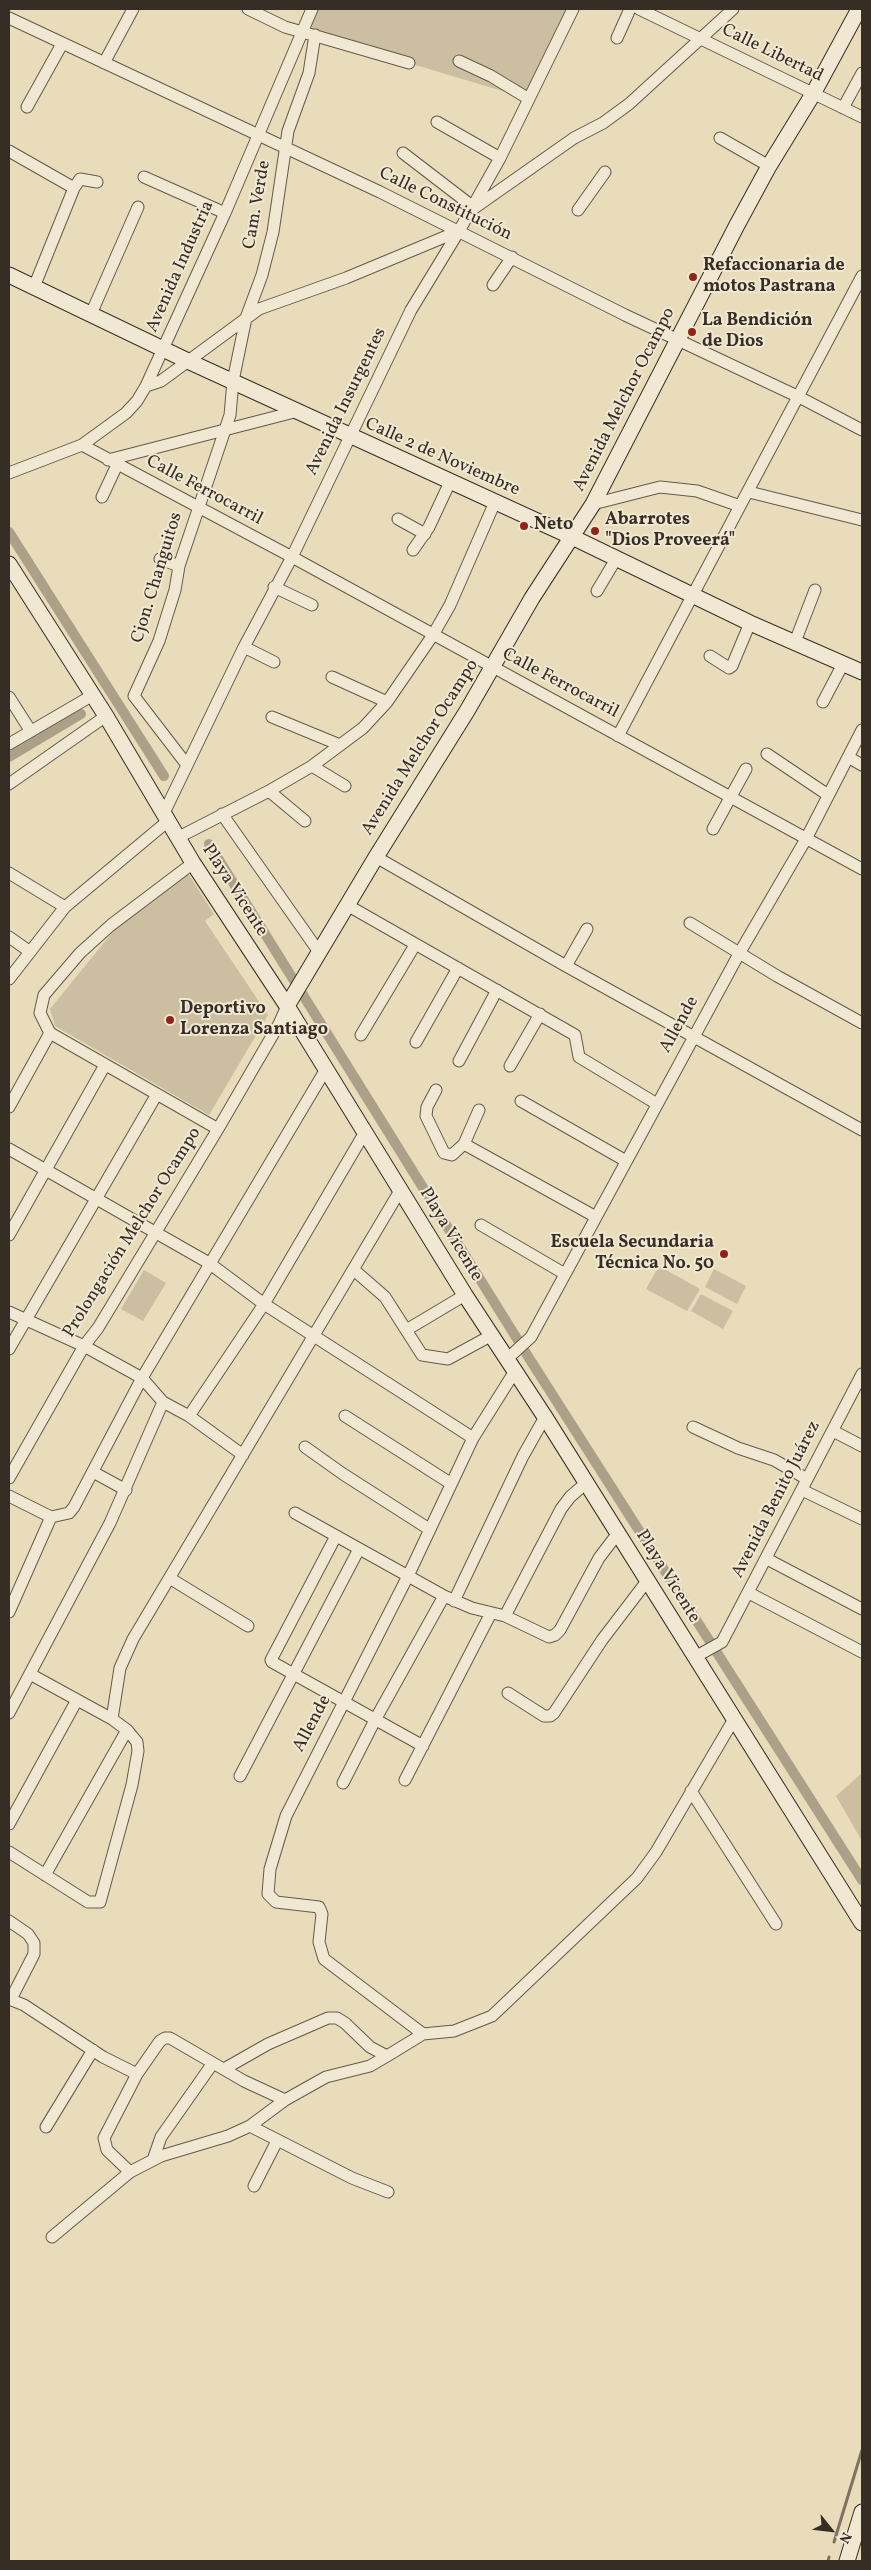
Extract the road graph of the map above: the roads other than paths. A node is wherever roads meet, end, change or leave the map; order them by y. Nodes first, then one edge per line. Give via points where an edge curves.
1 (133, 9) edge
2 (248, 9) edge
3 (312, 9) edge
4 (573, 9) edge
5 (630, 9) edge
6 (639, 9) edge
7 (733, 9) edge
8 (859, 9) edge
9 (9, 18) edge
10 (302, 31) junction
11 (315, 35) junction
12 (617, 38) dead end
13 (701, 39) junction
14 (62, 44) junction
15 (459, 61) dead end
16 (104, 63) junction
17 (409, 63) dead end
18 (862, 73) edge
19 (814, 94) junction
20 (529, 99) junction
21 (27, 107) dead end
22 (843, 108) junction
23 (862, 117) edge
24 (437, 122) dead end
25 (257, 134) junction
26 (720, 138) dead end
27 (286, 147) junction
28 (9, 151) edge
29 (404, 153) dead end
30 (500, 158) junction
31 (769, 166) junction
32 (606, 172) dead end
33 (144, 177) dead end
34 (97, 182) dead end
35 (74, 188) junction
36 (138, 207) dead end
37 (470, 209) junction
38 (578, 210) dead end
39 (225, 213) junction
40 (459, 231) junction
41 (512, 257) junction
42 (9, 275) edge
43 (862, 276) edge
44 (493, 285) dead end
45 (34, 287) junction
46 (91, 314) junction
47 (246, 318) junction
48 (678, 339) junction
49 (164, 348) junction
50 (190, 362) junction
51 (233, 381) junction
52 (146, 386) junction
53 (799, 396) junction
54 (298, 411) junction
55 (862, 430) edge
56 (224, 431) junction
57 (350, 436) junction
58 (82, 445) junction
59 (113, 463) junction
60 (9, 473) edge
61 (450, 482) junction
62 (749, 492) junction
63 (102, 497) dead end
64 (495, 502) junction
65 (593, 504) junction
66 (198, 506) junction
67 (740, 506) junction
68 (398, 519) dead end
69 (862, 520) edge
70 (425, 534) junction
71 (572, 537) junction
72 (413, 550) dead end
73 (292, 557) junction
74 (160, 559) dead end
75 (616, 559) junction
76 (179, 566) junction
77 (10, 568) edge
78 (274, 587) junction
79 (815, 590) dead end
80 (597, 591) dead end
81 (691, 596) junction
82 (312, 605) dead end
83 (750, 624) junction
84 (433, 636) junction
85 (795, 642) junction
86 (244, 647) junction
87 (710, 656) dead end
88 (274, 662) dead end
89 (843, 664) junction
90 (492, 668) junction
91 (862, 672) edge
92 (332, 678) dead end
93 (93, 695) junction
94 (9, 697) edge
95 (387, 702) junction
96 (823, 702) dead end
97 (106, 716) junction
98 (272, 717) dead end
99 (30, 730) junction
100 (861, 733) edge
101 (618, 736) junction
102 (9, 744) edge
103 (340, 745) junction
104 (767, 754) dead end
105 (848, 757) junction
106 (187, 765) junction
107 (862, 765) edge
108 (312, 766) junction
109 (746, 769) dead end
110 (9, 784) edge
111 (345, 786) dead end
112 (269, 791) junction
113 (828, 795) junction
114 (731, 797) junction
115 (222, 814) junction
116 (165, 818) junction
117 (305, 820) dead end
118 (713, 829) dead end
119 (177, 838) junction
120 (806, 839) junction
121 (376, 856) junction
122 (193, 863) junction
123 (862, 869) edge
124 (9, 872) edge
125 (347, 905) junction
126 (65, 907) junction
127 (690, 923) dead end
128 (587, 929) dead end
129 (9, 937) edge
130 (415, 945) junction
131 (30, 951) junction
132 (318, 952) junction
133 (740, 952) junction
134 (566, 966) junction
135 (458, 968) junction
136 (9, 979) edge
137 (497, 990) junction
138 (290, 1000) junction
139 (540, 1014) junction
140 (862, 1023) edge
141 (50, 1034) junction
142 (361, 1035) dead end
143 (694, 1036) junction
144 (416, 1042) dead end
145 (459, 1061) dead end
146 (105, 1065) junction
147 (510, 1066) dead end
148 (326, 1069) junction
149 (436, 1090) dead end
150 (157, 1094) junction
151 (521, 1101) dead end
152 (657, 1104) junction
153 (9, 1107) edge
154 (479, 1110) dead end
155 (215, 1127) junction
156 (862, 1130) edge
157 (364, 1132) junction
158 (464, 1144) junction
159 (9, 1149) edge
160 (626, 1161) junction
161 (46, 1169) junction
162 (401, 1189) junction
163 (98, 1198) junction
164 (596, 1218) junction
165 (481, 1225) dead end
166 (154, 1230) junction
167 (9, 1234) edge
168 (209, 1263) junction
169 (354, 1270) junction
170 (565, 1274) junction
171 (466, 1295) junction
172 (264, 1304) junction
173 (9, 1312) edge
174 (25, 1319) junction
175 (408, 1329) junction
176 (492, 1335) junction
177 (315, 1336) junction
178 (84, 1346) junction
179 (9, 1349) edge
180 (513, 1360) junction
181 (142, 1378) junction
182 (861, 1379) edge
183 (163, 1402) junction
184 (189, 1416) junction
185 (345, 1416) dead end
186 (545, 1417) junction
187 (693, 1427) dead end
188 (833, 1431) junction
189 (473, 1438) junction
190 (862, 1446) edge
191 (305, 1447) dead end
192 (243, 1455) junction
193 (93, 1472) junction
194 (9, 1478) edge
195 (807, 1479) junction
196 (450, 1483) junction
197 (586, 1483) junction
198 (126, 1490) junction
199 (802, 1490) junction
200 (9, 1496) edge
201 (295, 1513) dead end
202 (50, 1518) junction
203 (862, 1519) edge
204 (429, 1529) junction
205 (618, 1534) junction
206 (336, 1536) junction
207 (359, 1549) junction
208 (767, 1559) junction
209 (408, 1576) junction
210 (171, 1579) junction
211 (647, 1581) junction
212 (748, 1594) junction
213 (449, 1599) junction
214 (862, 1609) edge
215 (9, 1612) edge
216 (491, 1613) junction
217 (505, 1616) junction
218 (248, 1626) dead end
219 (862, 1652) edge
220 (701, 1654) junction
221 (30, 1674) junction
222 (293, 1674) junction
223 (508, 1693) dead end
224 (77, 1700) junction
225 (344, 1702) junction
226 (9, 1713) edge
227 (112, 1719) junction
228 (734, 1719) junction
229 (375, 1720) junction
230 (127, 1730) junction
231 (423, 1746) junction
232 (240, 1776) dead end
233 (405, 1780) dead end
234 (343, 1783) dead end
235 (692, 1790) junction
236 (9, 1824) edge
237 (9, 1852) edge
238 (45, 1875) junction
239 (9, 1921) edge
240 (862, 1923) edge
241 (776, 1924) dead end
242 (10, 1999) edge
243 (423, 2034) junction
244 (93, 2050) junction
245 (387, 2056) junction
246 (213, 2063) junction
247 (224, 2069) junction
248 (137, 2074) junction
249 (285, 2100) junction
250 (250, 2126) junction
251 (46, 2127) dead end
252 (277, 2141) junction
253 (153, 2160) junction
254 (130, 2172) junction
255 (254, 2186) dead end
256 (388, 2192) dead end
257 (52, 2237) dead end
258 (862, 2512) edge
259 (847, 2561) edge

1 - 16 street
2 - 10 street via 285,27
3 - 10 street, Avenida Industria
4 - 20 street, Avenida Insurgentes
5 - 12 street
6 - 13 street, Calle Libertad
7 - 13 street
8 - 19 main road, Avenida Melchor Ocampo
9 - 14 street, Calle Constitución
10 - 11 street
10 - 25 street, Avenida Industria
11 - 17 street
11 - 27 street, Cam. Verde via 309,73 288,131
13 - 19 street, Calle Libertad
13 - 37 street via 603,123 574,138
14 - 16 street, Calle Constitución
14 - 21 street
15 - 20 street
16 - 25 street, Calle Constitución
18 - 22 street
19 - 22 street, Calle Libertad
19 - 31 main road, Avenida Melchor Ocampo
20 - 30 street, Avenida Insurgentes
22 - 23 street, Calle Libertad
24 - 30 street
25 - 27 street, Calle Constitución
25 - 39 street, Avenida Industria
26 - 31 street
27 - 40 street, Calle Constitución
27 - 47 street, Cam. Verde via 268,254
28 - 35 street
29 - 37 street
30 - 37 street, Avenida Insurgentes
31 - 48 main road, Avenida Melchor Ocampo
32 - 38 street
33 - 39 street
34 - 35 street via 80,179
35 - 45 street
36 - 46 street
37 - 40 street, Avenida Insurgentes
39 - 49 street, Avenida Industria
40 - 41 street, Calle Constitución
40 - 47 street via 346,278 273,302
40 - 57 street, Avenida Insurgentes via 411,310
41 - 44 street
41 - 48 street, Calle Constitución
42 - 45 main road, Calle 2 de Noviembre
43 - 53 street
45 - 46 main road, Calle 2 de Noviembre
46 - 49 main road, Calle 2 de Noviembre
47 - 50 street
47 - 51 street, Cam. Verde
48 - 53 street, Calle Constitución
48 - 65 main road, Avenida Melchor Ocampo
49 - 50 main road, Calle 2 de Noviembre
49 - 52 street, Avenida Industria
50 - 51 main road, Calle 2 de Noviembre
50 - 52 street via 161,381
51 - 54 main road, Calle 2 de Noviembre
51 - 56 street, Cjon. Changuitos via 230,415
52 - 58 street, Avenida Industria via 126,412
53 - 55 street, Calle Constitución
53 - 62 street
54 - 56 street
54 - 57 main road, Calle 2 de Noviembre
56 - 59 street
56 - 66 street, Cjon. Changuitos
57 - 61 main road, Calle 2 de Noviembre
57 - 73 street, Avenida Insurgentes
58 - 59 street, Calle Ferrocarril
58 - 60 street, Avenida Industria
59 - 63 street
59 - 66 street, Calle Ferrocarril
61 - 64 main road, Calle 2 de Noviembre
61 - 70 street
62 - 67 street
62 - 69 street
64 - 71 main road, Calle 2 de Noviembre
64 - 84 street
65 - 67 street via 660,487 697,491
65 - 71 main road, Avenida Melchor Ocampo
66 - 73 street, Calle Ferrocarril
66 - 76 street, Cjon. Changuitos
67 - 81 street
68 - 70 street
70 - 72 street
71 - 75 main road, Calle 2 de Noviembre
71 - 90 main road, Avenida Melchor Ocampo
73 - 78 street, Avenida Insurgentes
73 - 84 street, Calle Ferrocarril
74 - 76 street
75 - 80 street
75 - 81 main road, Calle 2 de Noviembre
76 - 106 street, Cjon. Changuitos via 175,590 158,641 134,696
77 - 93 main road, Playa Vicente
78 - 82 street
78 - 86 street, Avenida Insurgentes
79 - 85 street
81 - 83 main road, Calle 2 de Noviembre
81 - 101 street
83 - 85 main road, Calle 2 de Noviembre
83 - 87 street via 730,668
84 - 90 street, Calle Ferrocarril
84 - 95 street
85 - 89 main road, Calle 2 de Noviembre
86 - 88 street
86 - 106 street, Avenida Insurgentes
89 - 91 main road, Calle 2 de Noviembre
89 - 96 street
90 - 101 street, Calle Ferrocarril
90 - 121 main road, Avenida Melchor Ocampo
92 - 95 street
93 - 97 main road, Playa Vicente
93 - 99 street
94 - 99 street
95 - 103 street via 363,728
97 - 110 street
97 - 116 main road, Playa Vicente
98 - 103 street
99 - 102 street
100 - 105 street, Allende
101 - 114 street, Calle Ferrocarril
103 - 108 street
104 - 113 street
105 - 107 street
105 - 113 street, Allende
106 - 116 street, Avenida Insurgentes
108 - 111 street
108 - 112 street
109 - 114 street
112 - 115 street
112 - 117 street
113 - 120 street, Allende
114 - 118 street
114 - 120 street, Calle Ferrocarril
115 - 119 street
115 - 132 street
116 - 119 main road, Playa Vicente
116 - 126 street
119 - 122 main road, Playa Vicente
120 - 123 street, Calle Ferrocarril
120 - 133 street, Allende
121 - 125 main road, Avenida Melchor Ocampo
121 - 134 street
122 - 138 main road, Playa Vicente
122 - 141 street via 110,925 54,980 40,1004 40,1013
124 - 126 street
125 - 130 street
125 - 132 main road, Avenida Melchor Ocampo
126 - 131 street
127 - 133 street
128 - 134 street
129 - 131 street
130 - 135 street
130 - 142 street
131 - 136 street
132 - 138 main road, Avenida Melchor Ocampo
133 - 140 street
133 - 143 street, Allende
134 - 143 street
135 - 137 street
135 - 144 street
137 - 139 street
137 - 145 street
138 - 148 main road, Playa Vicente
138 - 155 street, Prolongación Melchor Ocampo via 279,1024
139 - 147 street
139 - 152 street via 575,1035 579,1057
141 - 146 street
141 - 153 street
143 - 152 street, Allende
143 - 156 street
146 - 150 street
146 - 161 street
148 - 157 main road, Playa Vicente
148 - 168 street
149 - 158 street via 426,1116 444,1154 452,1154
150 - 155 street
150 - 163 street
151 - 160 street
152 - 160 street, Allende
154 - 158 street
155 - 166 street, Prolongación Melchor Ocampo
157 - 162 main road, Playa Vicente
157 - 172 street
158 - 164 street
159 - 161 street
160 - 164 street, Allende
161 - 163 street
161 - 167 street
162 - 169 street
162 - 171 main road, Playa Vicente
163 - 166 street
163 - 174 street
164 - 170 street, Allende
165 - 170 street
166 - 168 street
166 - 178 street, Prolongación Melchor Ocampo via 98,1328
168 - 172 street
168 - 181 street
169 - 175 street via 386,1297
169 - 177 street
170 - 180 street, Allende via 530,1337
171 - 175 street
171 - 176 main road, Playa Vicente
172 - 177 street
172 - 184 street
173 - 174 street
174 - 178 street
174 - 179 street
175 - 176 street via 415,1348 422,1355 448,1360
176 - 180 main road, Playa Vicente
177 - 189 street
177 - 192 street
178 - 181 street
178 - 194 street, Prolongación Melchor Ocampo
180 - 186 main road, Playa Vicente
180 - 189 street, Allende
181 - 183 street
181 - 193 street
182 - 188 street, Avenida Benito Juárez
183 - 184 street
183 - 198 street
184 - 192 street
185 - 196 street
186 - 197 main road, Playa Vicente
186 - 213 street
187 - 195 street via 774,1460
188 - 190 street
188 - 195 street, Avenida Benito Juárez
189 - 196 street, Allende
191 - 204 street
192 - 210 street
193 - 198 street
193 - 202 street via 69,1513
195 - 199 street, Avenida Benito Juárez
196 - 204 street, Allende
197 - 205 main road, Playa Vicente
197 - 217 street via 560,1509
198 - 221 street
199 - 203 street
199 - 208 street, Avenida Benito Juárez
200 - 202 street
201 - 206 street
202 - 215 street
204 - 209 street, Allende
205 - 211 main road, Playa Vicente
205 - 217 street via 599,1558 555,1635 549,1637
206 - 207 street
206 - 222 street via 271,1660
207 - 209 street
207 - 222 street
208 - 212 street, Avenida Benito Juárez
208 - 214 street
209 - 213 street
209 - 225 street, Allende
210 - 218 street
210 - 227 street via 133,1639 120,1668
211 - 220 main road, Playa Vicente
211 - 223 street via 602,1640 554,1713 544,1716
212 - 219 street
212 - 220 street, Avenida Benito Juárez via 722,1642
213 - 216 street
213 - 229 street
216 - 217 street
216 - 231 street
220 - 228 main road, Playa Vicente
221 - 224 street
221 - 226 street
222 - 225 street
222 - 232 street
224 - 227 street
224 - 236 street
225 - 229 street
225 - 243 street, Allende via 286,1816 270,1869 268,1894 276,1902 319,1907 322,1914 319,1942 324,1958
227 - 230 street
228 - 235 street
228 - 240 main road, Playa Vicente
229 - 231 street
229 - 234 street
230 - 238 street
230 - 238 street via 138,1742 138,1751 103,1899 94,1904 88,1902
231 - 233 street
235 - 241 street
235 - 243 street via 637,1878 492,2016 454,2031
237 - 238 street
239 - 242 street via 34,1942 31,1961
242 - 244 street via 36,2012
243 - 245 street
244 - 248 street
244 - 251 street
245 - 247 street via 370,2047 345,2023 328,2018 268,2044
245 - 249 street via 370,2066 326,2077
246 - 247 street
246 - 248 street via 165,2038
246 - 253 street via 161,2137
247 - 249 street
248 - 254 street via 104,2138 107,2150
249 - 250 street
250 - 252 street
250 - 253 street
252 - 255 street
252 - 256 street
253 - 254 street
254 - 257 street
258 - 259 main road

